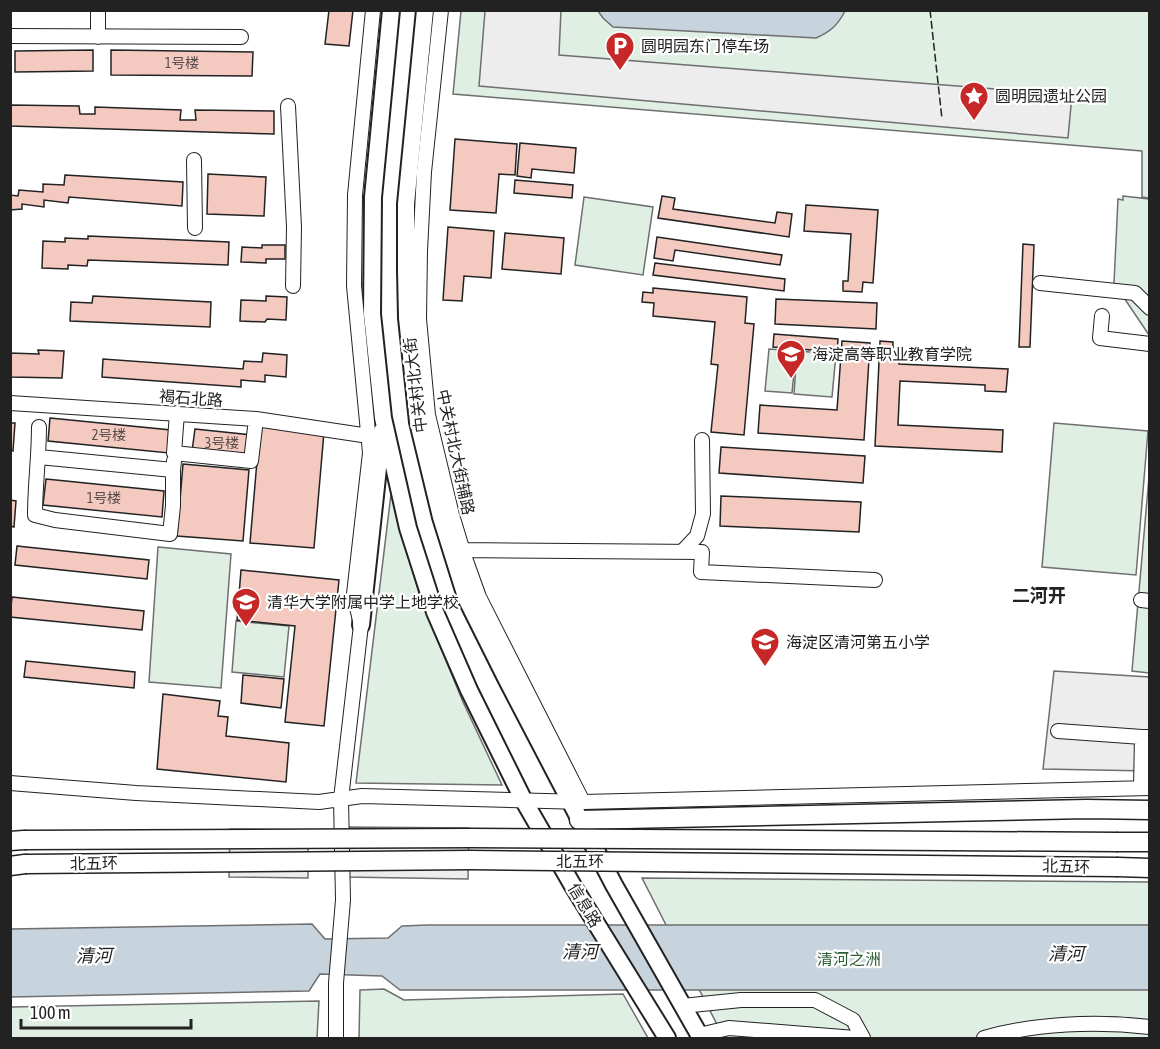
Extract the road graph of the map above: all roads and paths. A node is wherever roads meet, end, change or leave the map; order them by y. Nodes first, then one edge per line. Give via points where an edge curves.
1 (98, 10) edge
2 (373, 10) edge
3 (391, 10) edge
4 (425, 10) edge
5 (441, 10) edge
6 (10, 36) edge
7 (98, 37) junction
8 (241, 37) dead end
9 (288, 106) dead end
10 (194, 160) dead end
11 (195, 228) dead end
12 (1040, 284) dead end
13 (293, 286) dead end
14 (1149, 308) edge
15 (1102, 316) dead end
16 (1149, 344) edge
17 (10, 403) edge
18 (177, 413) junction
19 (383, 418) junction
20 (256, 419) junction
21 (39, 427) dead end
22 (369, 436) junction
23 (702, 440) dead end
24 (174, 453) junction
25 (39, 458) junction
26 (173, 470) junction
27 (462, 550) junction
28 (682, 552) junction
29 (875, 580) dead end
30 (361, 625) junction
31 (1058, 731) dead end
32 (1146, 737) edge
33 (10, 783) edge
34 (1145, 788) edge
35 (341, 799) junction
36 (524, 801) junction
37 (576, 802) junction
38 (1149, 810) edge
39 (579, 820) junction
40 (10, 841) edge
41 (1149, 842) edge
42 (15, 865) edge
43 (1149, 868) edge
44 (684, 1010) junction
45 (1149, 1027) edge
46 (700, 1037) edge
47 (336, 1038) edge
48 (667, 1038) edge
49 (855, 1038) edge
50 (863, 1038) edge
51 (984, 1038) edge

1 - 7 street
2 - 22 street via 355,195 354,286
3 - 19 main road, 中关村北大街 via 373,198 371,264
4 - 37 main road, 中关村北大街 via 406,204 408,318 418,422 441,517 467,600
5 - 27 street, 中关村北大街辅路 via 424,172 419,319 428,415
6 - 7 street
7 - 8 street
9 - 13 street
10 - 11 street
12 - 14 street via 1135,293
15 - 16 street via 1100,338
17 - 18 street, 褐石北路
18 - 20 street, 褐石北路
18 - 24 street
19 - 30 main road
19 - 36 main road, 中关村北大街 via 408,528 435,612
20 - 22 street, 褐石北路
20 - 24 street via 251,461
21 - 25 street
22 - 30 street via 354,594
23 - 28 street via 703,514 697,536
24 - 26 street
25 - 26 street
25 - 26 street via 35,515 170,534
27 - 28 street
27 - 37 street, 中关村北大街辅路 via 479,597
28 - 29 street via 702,552 701,572
30 - 35 street
31 - 32 street
32 - 34 street
33 - 35 street via 320,802
34 - 37 street
35 - 36 street via 362,796
35 - 47 street via 344,900 336,982
36 - 37 street
36 - 48 main road, 信息路
37 - 39 main road, 信息路
38 - 39 highway
39 - 44 main road, 信息路
40 - 41 highway, 北五环, bridge via 483,838
42 - 43 highway, 北五环, bridge via 482,860
44 - 46 main road, 信息路
44 - 50 street via 741,1000 815,1000 853,1020
45 - 51 street via 1076,1023
46 - 49 street via 729,1028

